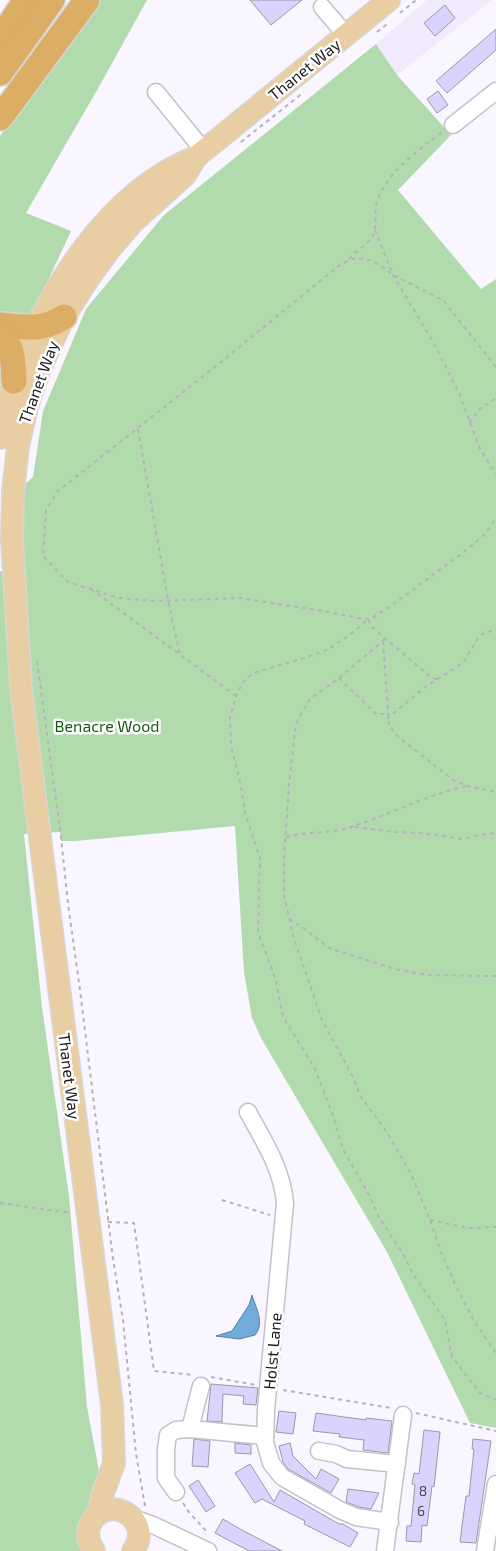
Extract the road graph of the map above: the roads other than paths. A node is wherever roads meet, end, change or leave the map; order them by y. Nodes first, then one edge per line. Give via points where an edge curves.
1 (26, 0) edge
2 (52, 0) edge
3 (87, 0) edge
4 (322, 7) dead end
5 (392, 9) edge
6 (346, 35) junction
7 (0, 40) edge
8 (0, 73) edge
9 (496, 90) edge
10 (156, 92) dead end
11 (0, 118) edge
12 (453, 124) road end
13 (200, 154) junction
14 (64, 317) junction
15 (0, 325) edge
16 (36, 328) junction
17 (0, 332) edge
18 (14, 381) junction
19 (0, 438) edge
20 (0, 582) edge
21 (21, 688) junction
22 (248, 1112) dead end
23 (201, 1386) dead end
24 (403, 1415) dead end
25 (190, 1429) junction
26 (265, 1436) junction
27 (319, 1451) dead end
28 (113, 1464) junction
29 (397, 1464) junction
30 (496, 1484) edge
31 (176, 1492) road end
32 (133, 1512) junction
33 (98, 1514) junction
34 (390, 1522) junction
35 (177, 1536) junction
36 (135, 1549) edge
37 (204, 1549) edge
38 (94, 1551) edge
39 (385, 1551) edge
40 (485, 1551) edge

1 - 7 highway
2 - 8 highway
3 - 11 highway
4 - 6 street
5 - 6 main road, Thanet Way
6 - 13 main road, Thanet Way
9 - 12 street
10 - 13 street
13 - 14 main road, Thanet Way via 185,175 133,222 110,249
13 - 16 main road, Thanet Way via 176,164 145,185 116,212 74,264
14 - 16 highway
14 - 21 main road, Thanet Way via 33,388 15,469 12,540
15 - 16 highway
16 - 18 main road, Thanet Way
17 - 18 highway via 10,346
18 - 19 main road, Thanet Way
20 - 21 main road, Thanet Way
21 - 28 main road, Thanet Way via 112,1405
22 - 26 street, Holst Lane via 278,1166 285,1203
23 - 25 street
24 - 29 street
25 - 26 street
25 - 31 street via 176,1430 168,1435 166,1478
26 - 34 street, Holst Lane via 271,1463 282,1477 356,1517
27 - 29 street via 346,1459
28 - 32 main road, Thanet Way via 116,1489
28 - 33 main road, Thanet Way
29 - 34 street
30 - 40 street
32 - 33 main road via 113,1509
32 - 35 street
32 - 36 main road, Thanet Way via 139,1532
33 - 38 main road, Thanet Way via 88,1536
34 - 39 street
35 - 36 street via 156,1536
35 - 37 street

